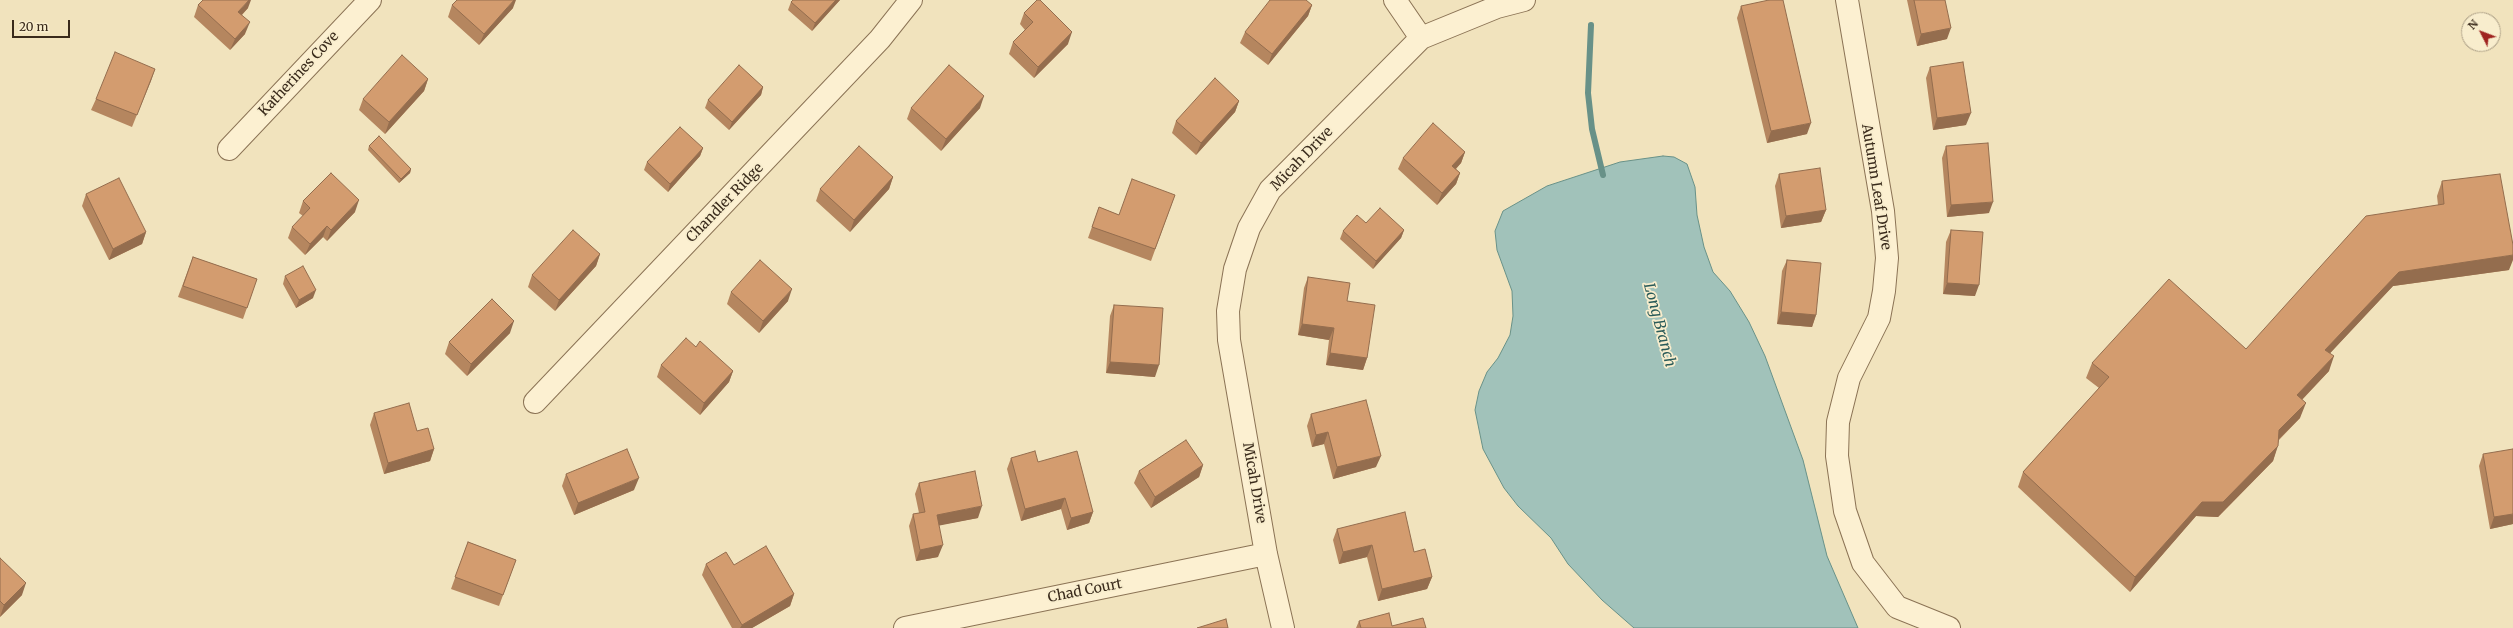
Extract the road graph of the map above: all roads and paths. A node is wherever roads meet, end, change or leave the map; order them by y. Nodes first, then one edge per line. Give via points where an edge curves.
1 (370, 0) edge
2 (911, 0) edge
3 (1394, 0) edge
4 (1524, 0) edge
5 (1846, 0) edge
6 (1420, 38) junction
7 (229, 149) dead end
8 (535, 402) dead end
9 (1266, 554) junction
10 (905, 628) edge
11 (1283, 628) edge
12 (1948, 628) edge

1 - 7 street, Katherines Cove
2 - 8 street, Chandler Ridge via 880,39
3 - 6 street
4 - 6 street, Micah Drive via 1497,7
5 - 12 street, Autumn Leaf Drive via 1882,211 1887,258 1879,318 1849,378 1838,422 1837,456 1845,511 1862,563 1897,607
6 - 9 street, Micah Drive via 1270,190 1249,228 1235,269 1228,311 1229,340
9 - 10 street, Chad Court
9 - 11 street, Micah Drive

